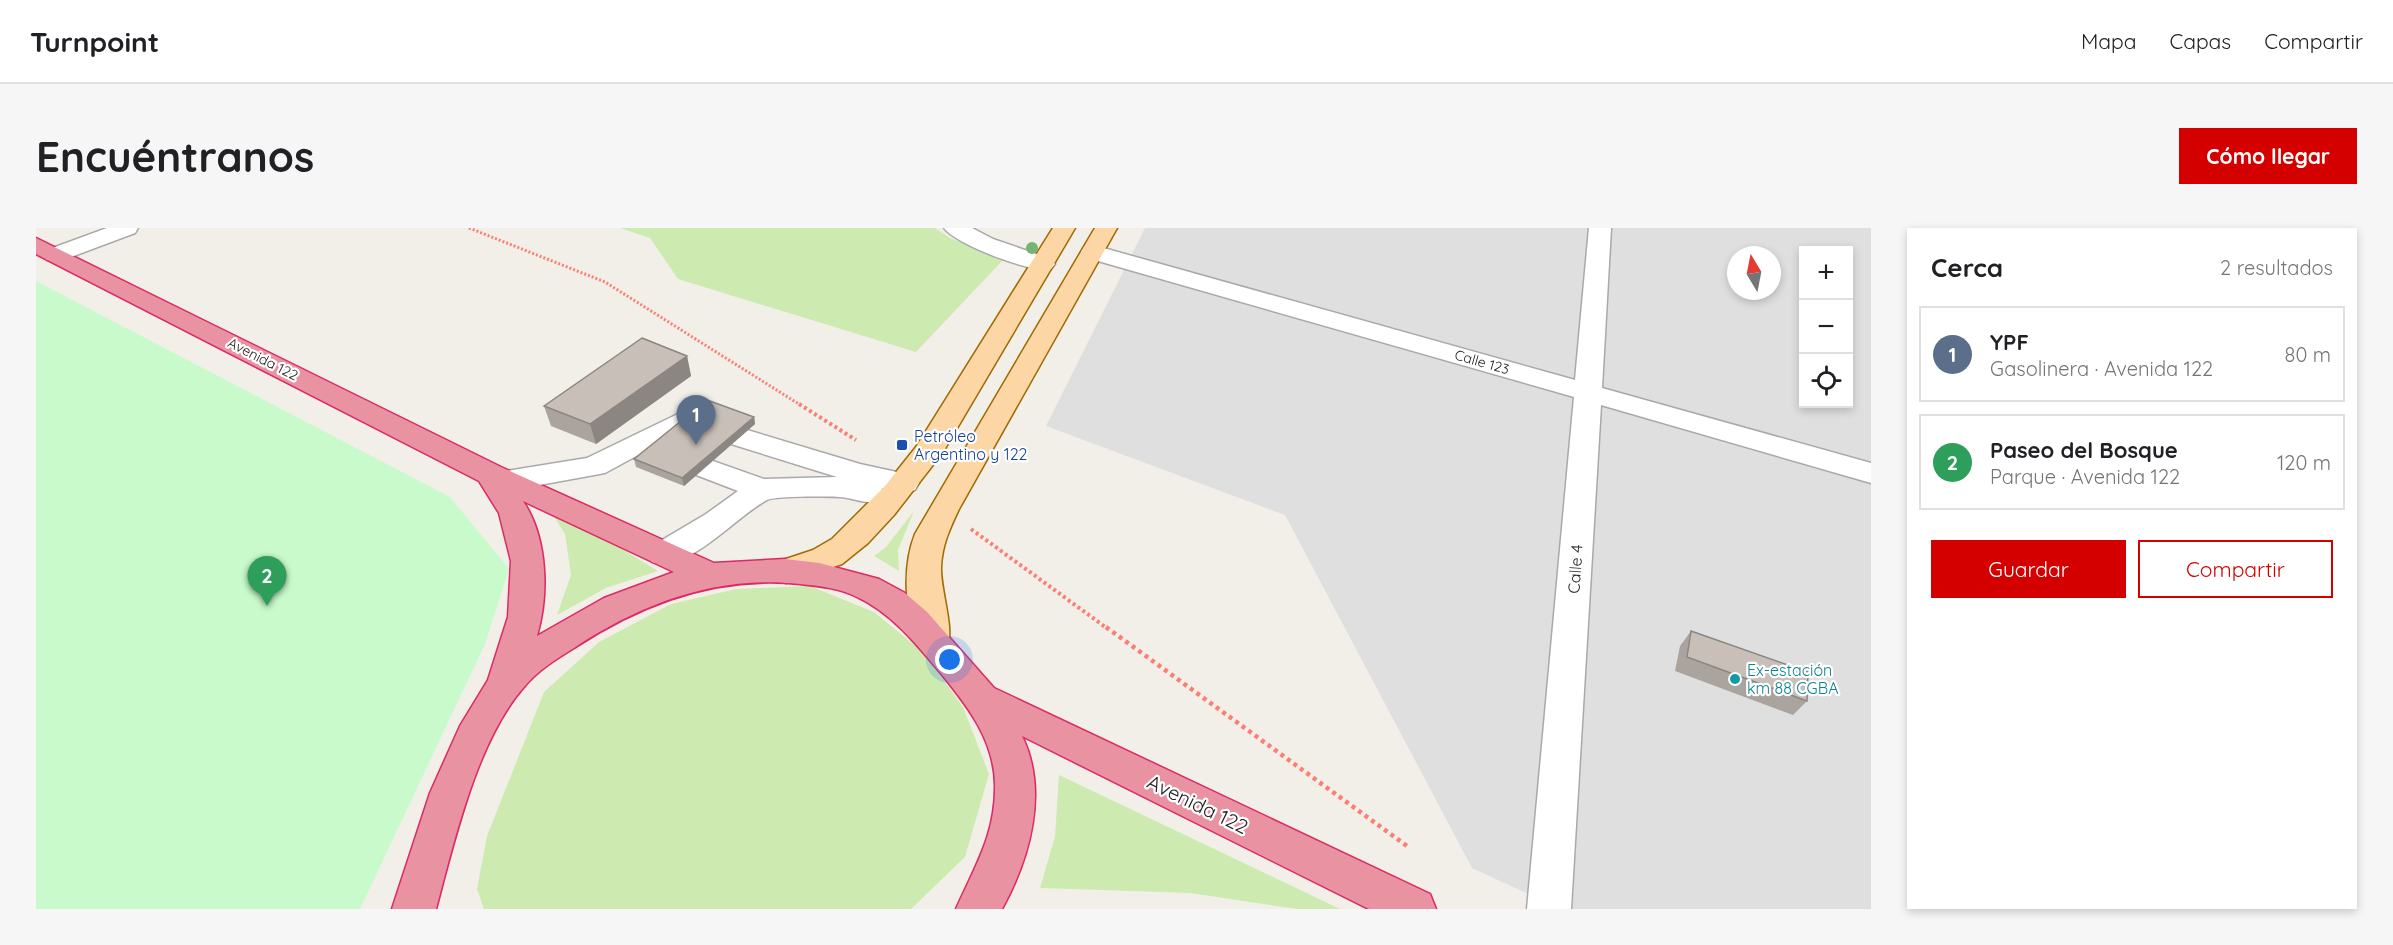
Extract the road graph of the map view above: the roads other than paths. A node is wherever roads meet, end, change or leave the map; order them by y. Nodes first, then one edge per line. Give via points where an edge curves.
1 (127, 228) edge
2 (955, 228) edge
3 (1064, 228) edge
4 (1600, 228) edge
5 (992, 236) edge
6 (1099, 240) edge
7 (46, 250) edge
8 (1043, 264) junction
9 (1589, 392) junction
10 (639, 443) junction
11 (1871, 473) edge
12 (498, 477) junction
13 (901, 486) junction
14 (761, 489) junction
15 (664, 554) junction
16 (786, 571) junction
17 (708, 574) junction
18 (934, 640) junction
19 (505, 682) junction
20 (983, 699) junction
21 (414, 909) edge
22 (978, 909) edge
23 (1414, 909) edge
24 (1549, 909) edge

1 - 7 street
2 - 5 street
3 - 8 main road
4 - 9 street, Calle 4
5 - 8 street
6 - 9 street, Calle 123
6 - 18 main road via 943,509 928,543 925,600
7 - 12 highway, Avenida 122
8 - 13 main road via 928,452
9 - 11 street, Calle 123
9 - 24 street, Calle 4
10 - 12 street via 594,466
10 - 13 street via 684,420
10 - 14 street
12 - 15 highway, Avenida 122
12 - 19 highway via 515,513 527,561 525,617
13 - 14 street
13 - 16 main road via 848,543 828,557
14 - 15 street
15 - 17 highway, Avenida 122
16 - 17 highway
16 - 18 highway via 822,574 856,583 913,616
17 - 19 highway via 654,590 601,613 551,644
18 - 20 highway
19 - 21 highway via 452,786
20 - 22 highway via 1007,744 1016,795 1007,851
20 - 23 highway, Avenida 122

